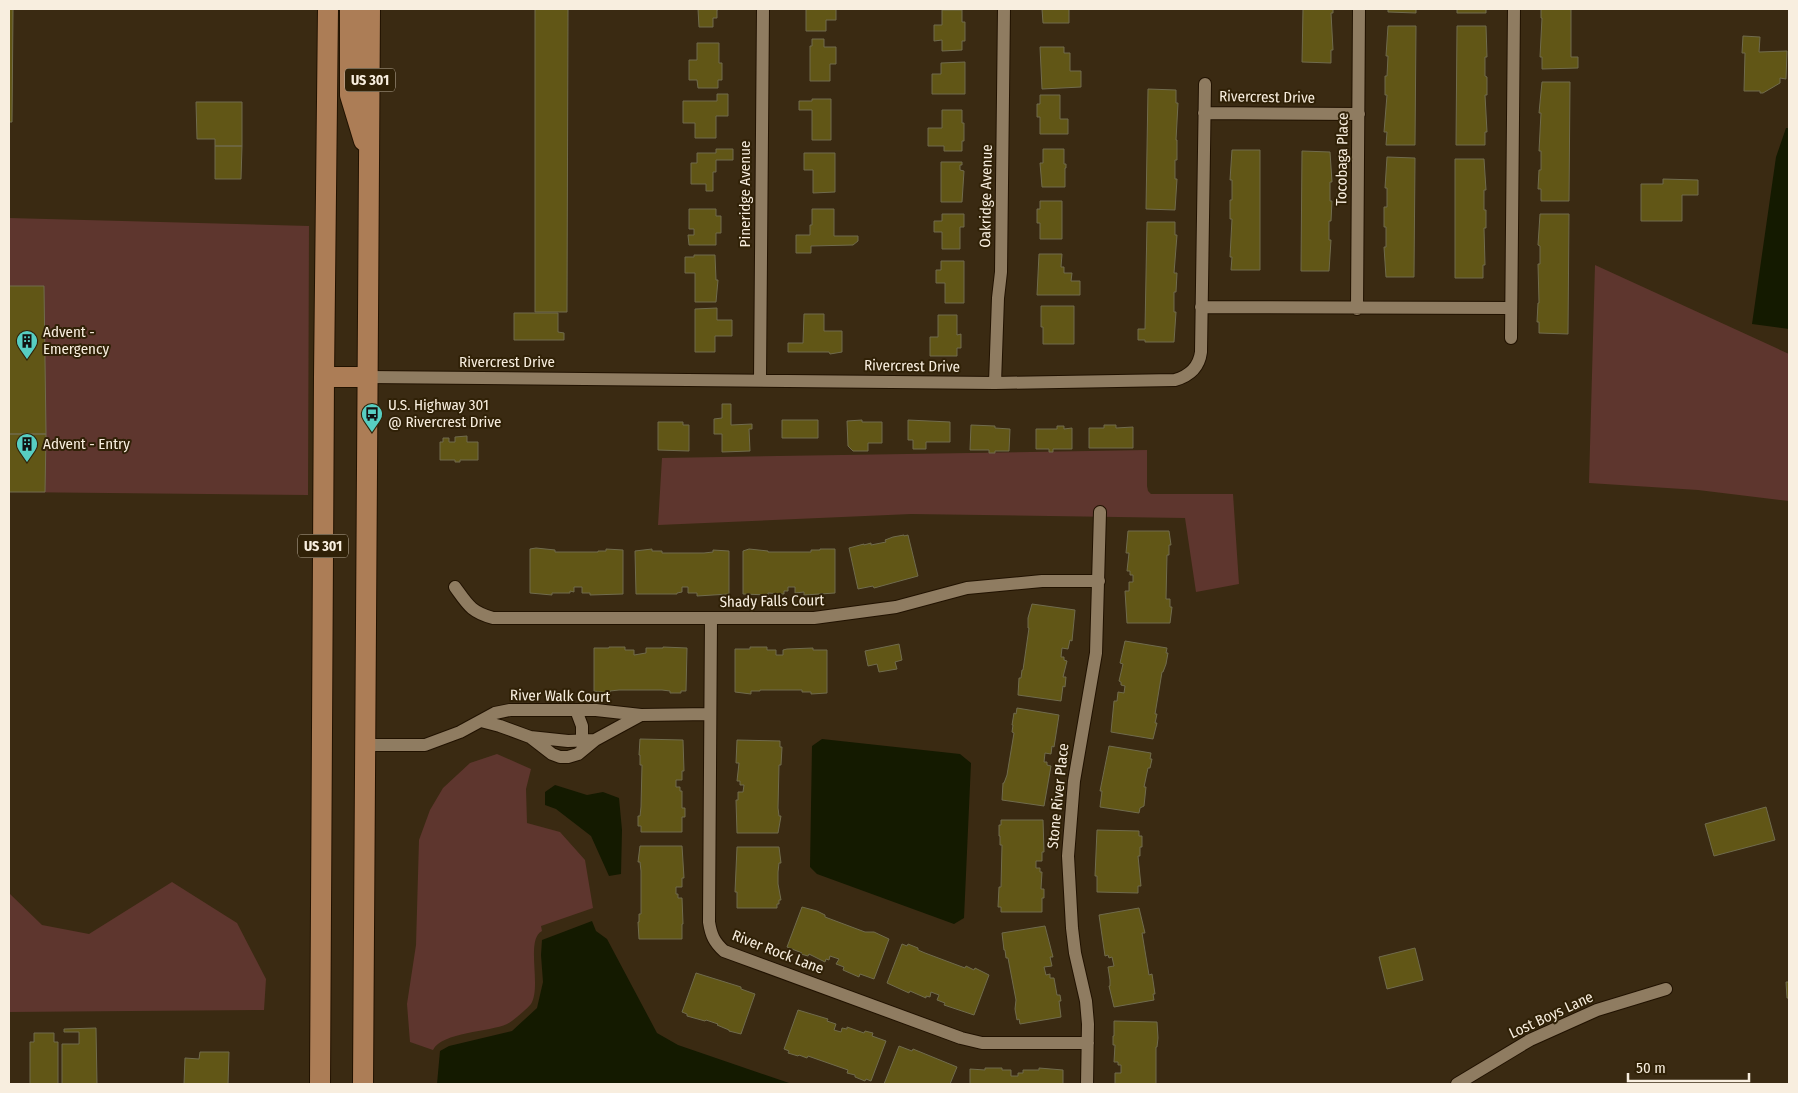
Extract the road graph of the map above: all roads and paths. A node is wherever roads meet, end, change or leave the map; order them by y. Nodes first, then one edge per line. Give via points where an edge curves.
1 (328, 9) edge
2 (350, 9) edge
3 (370, 9) edge
4 (763, 9) edge
5 (1004, 9) edge
6 (1359, 9) edge
7 (1514, 9) edge
8 (1205, 84) dead end
9 (1204, 113) junction
10 (1358, 114) junction
11 (369, 152) junction
12 (1202, 308) junction
13 (1511, 308) junction
14 (1357, 309) junction
15 (1511, 338) dead end
16 (324, 377) junction
17 (367, 377) junction
18 (760, 380) junction
19 (995, 383) junction
20 (1100, 512) dead end
21 (1099, 580) junction
22 (455, 587) dead end
23 (711, 618) junction
24 (576, 710) junction
25 (710, 714) junction
26 (641, 715) junction
27 (481, 721) junction
28 (530, 738) junction
29 (596, 740) junction
30 (582, 742) junction
31 (365, 746) junction
32 (1666, 989) dead end
33 (1088, 1043) junction
34 (320, 1084) edge
35 (362, 1084) edge
36 (1087, 1084) edge
37 (1457, 1084) edge

1 - 16 main road, US 301
2 - 11 main road via 350,95
3 - 11 main road, US 301
4 - 18 street, Pineridge Avenue
5 - 19 street, Oakridge Avenue via 1001,272
6 - 10 street, Tocobaga Place
7 - 13 street
8 - 9 street, Rivercrest Drive
9 - 10 street, Rivercrest Drive
9 - 12 street, Rivercrest Drive
10 - 14 street, Tocobaga Place
11 - 17 main road, US 301
12 - 14 street
12 - 19 street, Rivercrest Drive via 1200,359 1190,373 1175,380
13 - 14 street
13 - 15 street
16 - 17 main road
16 - 34 main road, US 301
17 - 18 street, Rivercrest Drive
17 - 31 main road, US 301
18 - 19 street, Rivercrest Drive
20 - 21 street, Stone River Place
21 - 23 street, Shady Falls Court via 1042,580 967,588 896,607 814,618
21 - 33 street, Stone River Place via 1096,653 1074,780 1068,856 1072,928 1086,1001
22 - 23 street, Shady Falls Court via 478,614 493,618
23 - 25 street, River Rock Lane
24 - 26 street, River Walk Court
24 - 27 street, River Walk Court via 510,710 495,713
24 - 30 street via 582,726
25 - 26 street, River Walk Court
25 - 33 street, River Rock Lane via 709,922 711,935 724,951 961,1038 982,1043
26 - 29 street, River Walk Court
27 - 28 street, River Walk Court
27 - 31 street, River Walk Court via 425,745
28 - 29 street, River Walk Court via 560,757 578,754
28 - 30 street, River Walk Court
29 - 30 street, River Walk Court
31 - 35 main road, US 301
32 - 37 street, Lost Boys Lane via 1597,1010 1530,1040
33 - 36 street, Stone River Place

